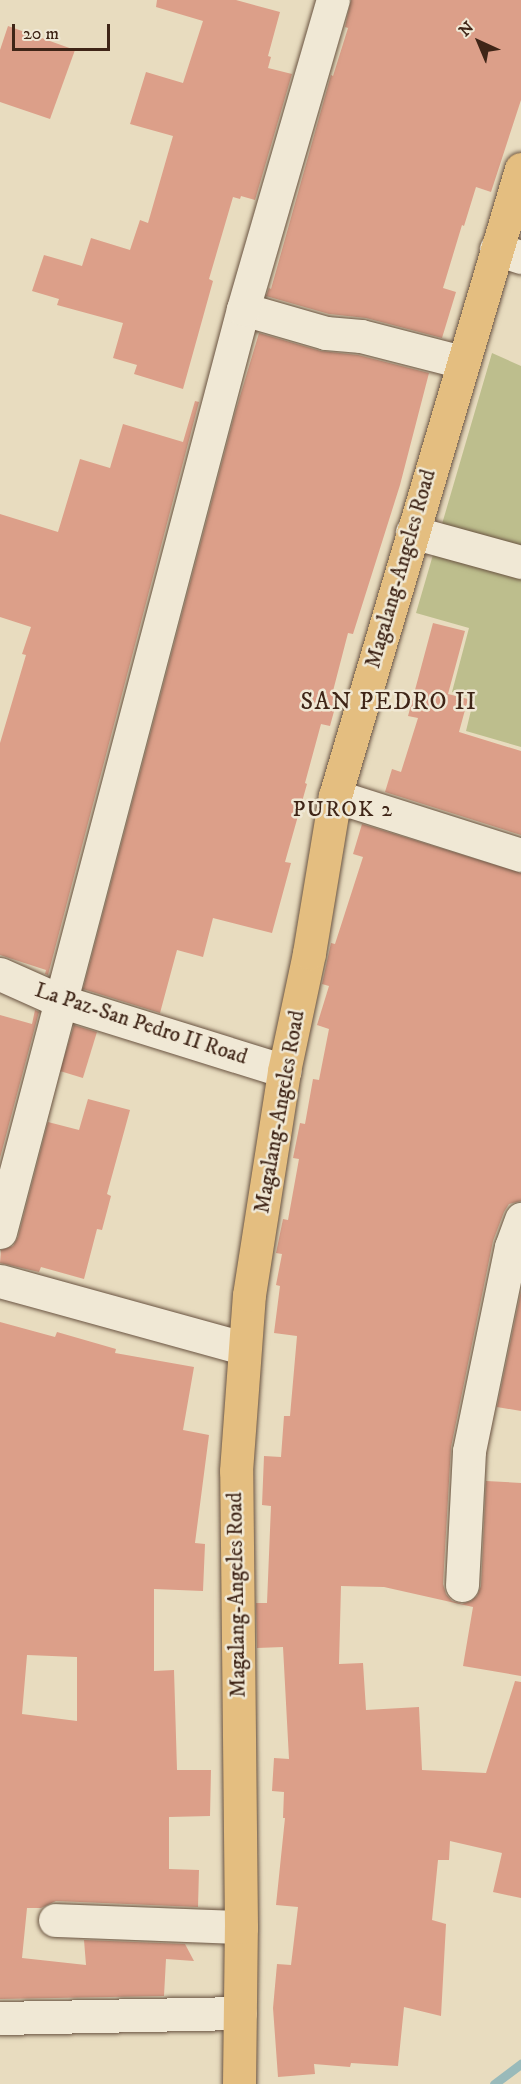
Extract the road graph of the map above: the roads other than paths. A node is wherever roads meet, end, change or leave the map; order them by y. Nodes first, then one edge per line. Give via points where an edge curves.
1 (333, 0) edge
2 (521, 169) edge
3 (508, 253) edge
4 (243, 309) junction
5 (462, 363) junction
6 (412, 532) junction
7 (521, 562) edge
8 (335, 796) junction
9 (521, 855) edge
10 (0, 974) edge
11 (63, 1002) junction
12 (284, 1071) junction
13 (521, 1219) edge
14 (0, 1232) edge
15 (0, 1281) edge
16 (244, 1348) junction
17 (462, 1585) dead end
18 (55, 1920) dead end
19 (240, 1927) junction
20 (240, 2013) junction
21 (0, 2018) edge
22 (239, 2084) edge

1 - 4 street
2 - 3 main road, Magalang-Angeles Road
3 - 5 main road, Magalang-Angeles Road
4 - 5 street via 326,333 362,336
4 - 11 street
5 - 6 main road, Magalang-Angeles Road
6 - 7 street
6 - 8 main road, Magalang-Angeles Road
8 - 9 street
8 - 12 main road, Magalang-Angeles Road via 309,953
10 - 11 street, La Paz-San Pedro II Road
11 - 12 street, La Paz-San Pedro II Road
11 - 14 street
12 - 16 main road, Magalang-Angeles Road
13 - 17 street via 511,1247 469,1451
15 - 16 street
16 - 19 main road, Magalang-Angeles Road via 236,1471
18 - 19 street
19 - 20 main road, Magalang-Angeles Road
20 - 21 street
20 - 22 main road, Magalang-Angeles Road

